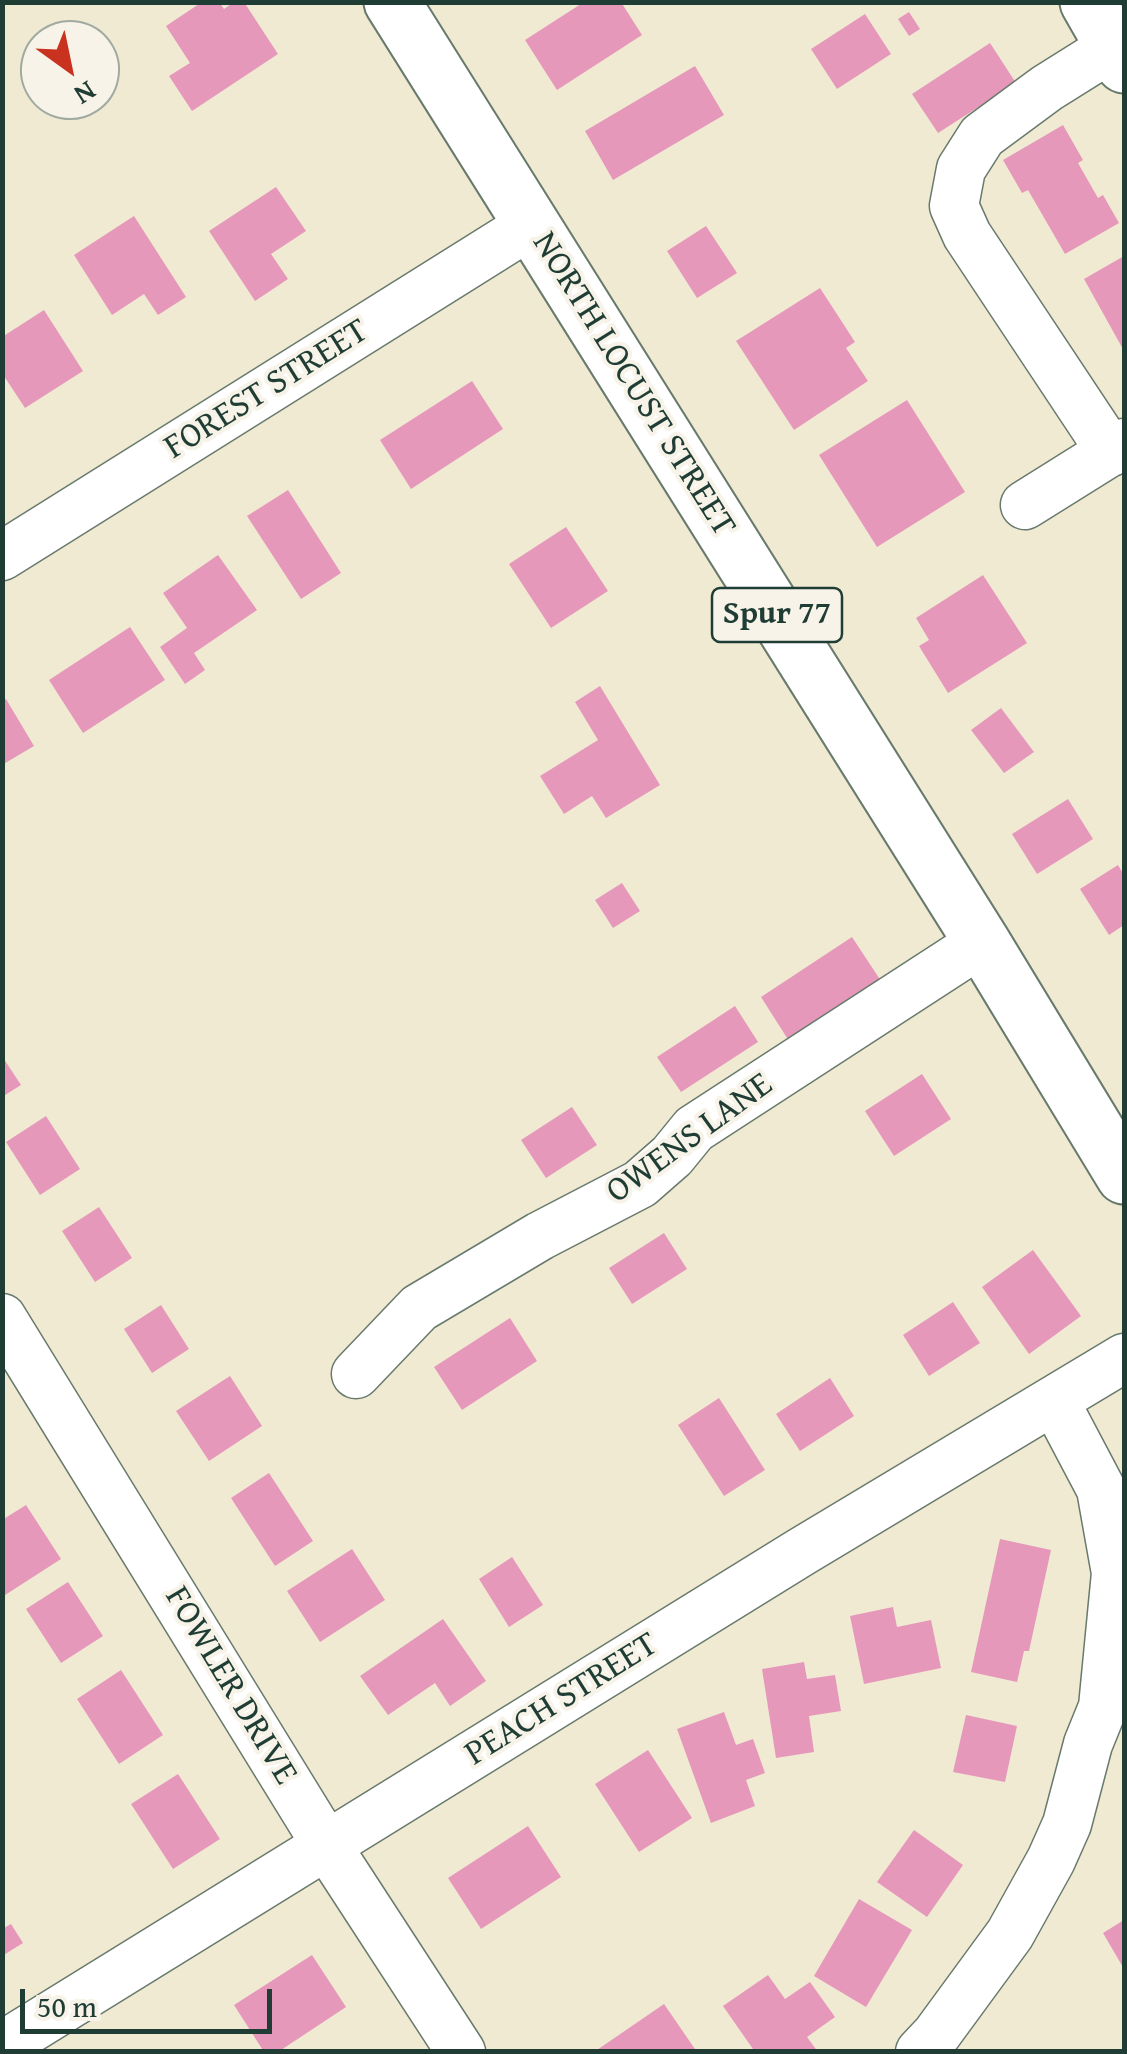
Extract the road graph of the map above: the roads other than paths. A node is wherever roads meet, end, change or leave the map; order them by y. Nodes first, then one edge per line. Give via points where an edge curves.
1 (392, 2) edge
2 (1109, 38) edge
3 (532, 224) junction
4 (1118, 448) edge
5 (1025, 506) dead end
6 (2, 556) edge
7 (982, 942) junction
8 (1124, 1176) edge
9 (2, 1318) edge
10 (1124, 1358) edge
11 (356, 1374) dead end
12 (1054, 1400) junction
13 (327, 1846) junction
14 (2, 2046) edge
15 (461, 2052) edge
16 (920, 2052) edge

1 - 3 main road, NORTH LOCUST STREET / Spur 77
2 - 4 street via 982,136 961,169 954,206 967,235
3 - 6 street, FOREST STREET
3 - 7 main road, NORTH LOCUST STREET / Spur 77
4 - 5 street
7 - 8 main road, NORTH LOCUST STREET / Spur 77
7 - 11 street, OWENS LANE via 694,1129 640,1184 419,1308
9 - 13 street, FOWLER DRIVE
10 - 12 street, PEACH STREET
12 - 13 street, PEACH STREET
12 - 16 street via 1101,1490 1116,1573 1103,1707 1051,1860 1010,1934
13 - 14 street, PEACH STREET
13 - 15 street, FOWLER DRIVE

